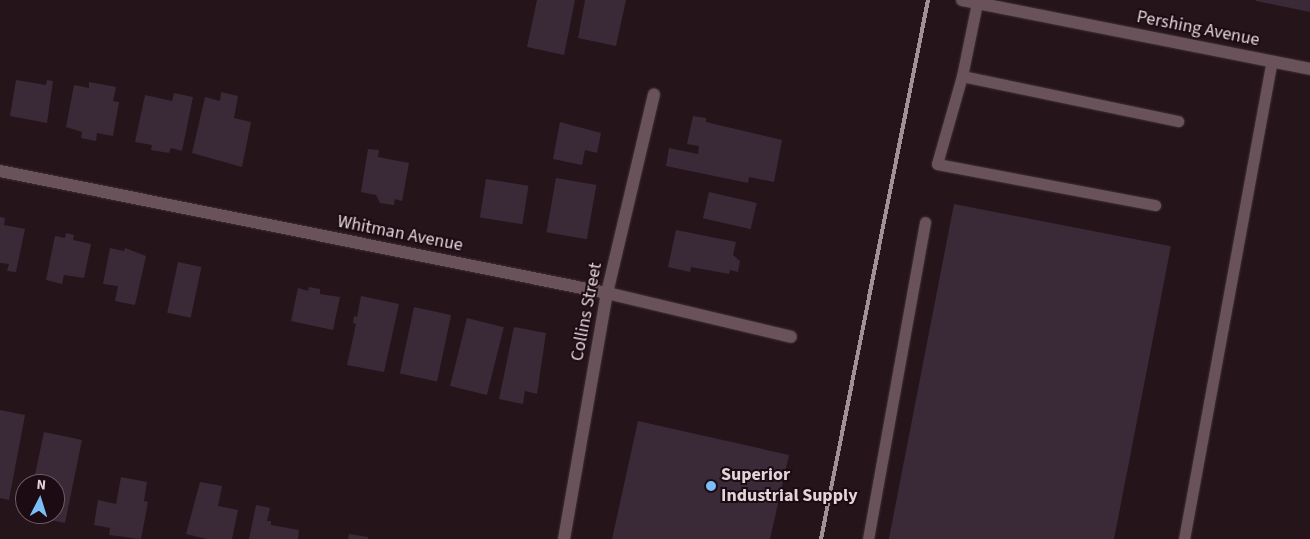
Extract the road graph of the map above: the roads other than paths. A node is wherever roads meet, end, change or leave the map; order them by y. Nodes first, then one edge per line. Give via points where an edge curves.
1 (969, 1) edge
2 (1272, 61) junction
3 (1310, 69) edge
4 (962, 76) junction
5 (654, 94) dead end
6 (1178, 121) dead end
7 (0, 171) edge
8 (1155, 205) dead end
9 (925, 222) dead end
10 (607, 293) junction
11 (791, 337) dead end
12 (564, 539) edge
13 (868, 539) edge
14 (1184, 539) edge

1 - 2 street, Pershing Avenue
1 - 4 lane
2 - 3 street, Pershing Avenue
2 - 14 lane
4 - 6 lane
4 - 8 lane via 937,164
5 - 10 street, Collins Street
7 - 10 street, Whitman Avenue
9 - 13 lane
10 - 11 street, Whitman Avenue
10 - 12 street, Collins Street

